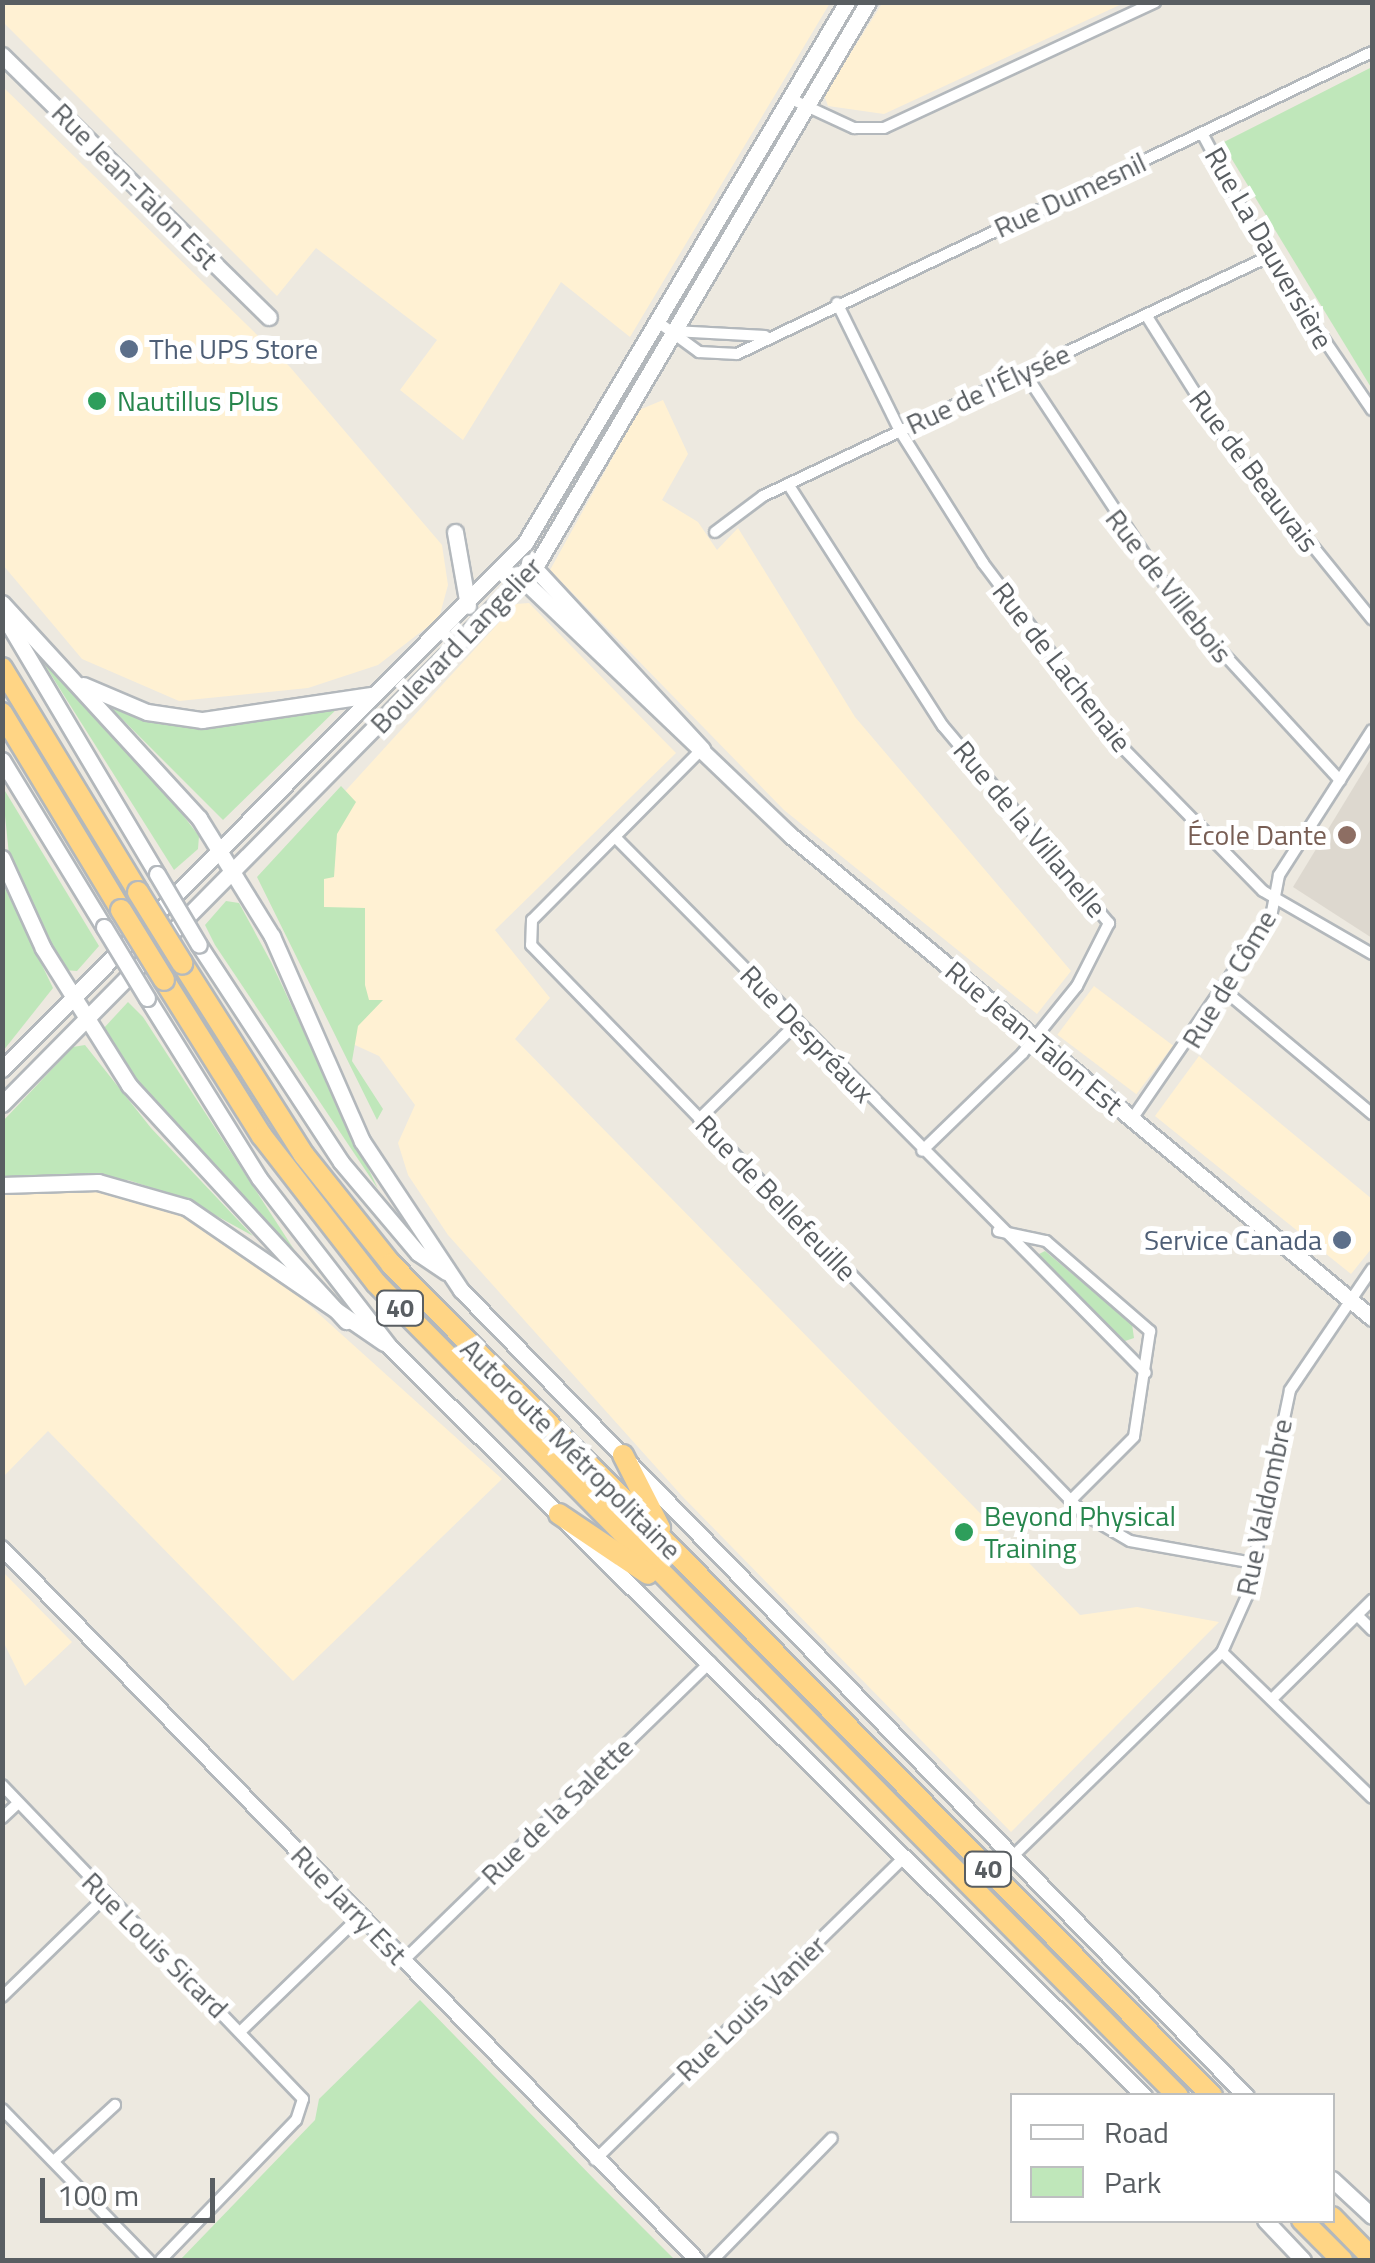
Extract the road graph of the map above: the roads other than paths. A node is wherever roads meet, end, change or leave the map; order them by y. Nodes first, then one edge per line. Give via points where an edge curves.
1 (847, 2) edge
2 (868, 2) edge
3 (1155, 2) edge
4 (1372, 52) edge
5 (2, 55) edge
6 (789, 98) junction
7 (805, 108) junction
8 (1202, 133) junction
9 (1268, 258) junction
10 (837, 304) junction
11 (1146, 315) junction
12 (268, 317) dead end
13 (658, 322) junction
14 (672, 331) junction
15 (766, 336) junction
16 (1024, 372) junction
17 (1372, 410) edge
18 (900, 431) junction
19 (788, 484) junction
20 (456, 532) dead end
21 (715, 532) dead end
22 (513, 557) junction
23 (534, 566) junction
24 (521, 579) junction
25 (2, 603) edge
26 (468, 606) junction
27 (2, 613) edge
28 (1372, 619) edge
29 (2, 668) edge
30 (82, 684) junction
31 (372, 695) junction
32 (2, 713) edge
33 (1372, 730) edge
34 (702, 750) junction
35 (2, 760) edge
36 (1340, 780) junction
37 (615, 837) junction
38 (218, 849) junction
39 (2, 858) edge
40 (234, 872) junction
41 (1277, 899) junction
42 (1372, 954) edge
43 (1224, 991) junction
44 (72, 996) junction
45 (86, 1019) junction
46 (797, 1023) junction
47 (1035, 1038) junction
48 (2, 1068) edge
49 (2, 1104) edge
50 (1372, 1114) edge
51 (699, 1119) junction
52 (1132, 1119) junction
53 (922, 1151) junction
54 (2, 1185) edge
55 (998, 1231) junction
56 (1372, 1269) edge
57 (449, 1274) junction
58 (1349, 1298) junction
59 (1372, 1318) edge
60 (346, 1321) junction
61 (388, 1344) junction
62 (1146, 1373) junction
63 (624, 1455) junction
64 (1071, 1500) junction
65 (559, 1514) junction
66 (2, 1548) edge
67 (673, 1552) junction
68 (1254, 1563) junction
69 (684, 1597) junction
70 (1372, 1600) edge
71 (1358, 1616) junction
72 (1372, 1630) edge
73 (1222, 1652) junction
74 (711, 1661) junction
75 (1272, 1700) junction
76 (2, 1784) edge
77 (1372, 1798) edge
78 (16, 1805) junction
79 (2, 1818) edge
80 (906, 1856) junction
81 (1011, 1858) junction
82 (107, 1896) junction
83 (360, 1916) junction
84 (403, 1961) junction
85 (2, 1997) edge
86 (240, 2031) junction
87 (1141, 2093) edge
88 (1175, 2093) edge
89 (1209, 2093) edge
90 (1243, 2093) edge
91 (115, 2106) dead end
92 (2, 2109) edge
93 (832, 2138) dead end
94 (596, 2160) junction
95 (54, 2161) junction
96 (1335, 2182) edge
97 (1372, 2216) edge
98 (1335, 2220) edge
99 (1269, 2223) edge
100 (1305, 2223) edge
101 (1370, 2254) edge
102 (148, 2260) edge
103 (161, 2260) edge
104 (697, 2260) edge
105 (713, 2260) edge
106 (1303, 2260) edge
107 (1342, 2260) edge

1 - 6 main road, Boulevard Langelier
2 - 7 main road, Boulevard Langelier
3 - 7 street via 894,125 860,130
4 - 8 street, Rue Dumesnil
5 - 12 main road, Rue Jean-Talon Est
6 - 7 street
6 - 13 main road, Boulevard Langelier
7 - 14 main road, Boulevard Langelier
8 - 9 street, Rue La Dauversière
8 - 10 street, Rue Dumesnil
9 - 11 street, Rue de l'Élysée
9 - 17 street, Rue La Dauversière
10 - 15 street, Rue Dumesnil
10 - 18 street, Rue de Lachenaie
11 - 16 street, Rue de l'Élysée
11 - 28 street, Rue de Beauvais via 1218,429
13 - 14 street, Rue Dumesnil
13 - 22 main road, Boulevard Langelier
14 - 15 street, Rue Dumesnil
14 - 15 street, Rue Dumesnil via 715,355
14 - 23 main road, Boulevard Langelier
16 - 18 street, Rue de l'Élysée
16 - 36 street, Rue de Villebois via 1177,603
18 - 19 street, Rue de l'Élysée
18 - 41 street, Rue de Lachenaie via 1079,695 1171,801
19 - 21 street, Rue de l'Élysée
19 - 47 street, Rue de la Villanelle via 943,726 1107,916 1106,942
20 - 26 main road
22 - 23 main road, Rue Jean-Talon Est
22 - 24 main road, Rue Jean-Talon Est
22 - 26 main road, Boulevard Langelier
23 - 24 main road, Boulevard Langelier
23 - 34 main road, Rue Jean-Talon Est
24 - 34 main road, Rue Jean-Talon Est
24 - 40 main road, Boulevard Langelier
25 - 30 main road
26 - 31 main road, Boulevard Langelier
27 - 57 main road, bridge via 156,874 342,1162 418,1253
29 - 67 highway, Autoroute Métropolitaine / 40, bridge via 304,1155 391,1264
30 - 31 main road via 147,712 202,720 341,693
30 - 38 main road via 168,776
31 - 38 main road, Boulevard Langelier
32 - 69 highway, Autoroute Métropolitaine / 40, bridge via 270,1146 376,1283
33 - 36 street, Rue de Côme
34 - 37 street, Rue de Bellefeuille
34 - 47 main road, Rue Jean-Talon Est via 790,835
35 - 61 main road, bridge via 259,1178
36 - 41 street, Rue de Côme via 1279,875
37 - 46 street, Rue Despréaux
37 - 51 street, Rue de Bellefeuille via 532,920 527,938
38 - 40 main road
38 - 44 main road, Boulevard Langelier
39 - 44 main road
40 - 45 main road, Boulevard Langelier
40 - 57 main road via 287,966 358,1134
41 - 42 street, Rue de Lachenaie
41 - 43 street, Rue de Côme
43 - 50 street
43 - 52 street, Rue de Côme
44 - 45 main road
44 - 48 main road, Boulevard Langelier
45 - 49 main road, Boulevard Langelier
45 - 60 main road via 161,1125
46 - 51 street
46 - 53 street, Rue Despréaux
47 - 52 main road, Rue Jean-Talon Est
47 - 53 street, Rue de la Villanelle
51 - 64 street, Rue de Bellefeuille
52 - 58 main road, Rue Jean-Talon Est
53 - 55 street, Rue Despréaux
54 - 60 main road via 98,1182 186,1206 242,1238
55 - 62 street, Rue Despréaux
55 - 62 street via 1046,1240 1138,1316 1150,1332
56 - 58 street, Rue Valdombre
57 - 63 main road
58 - 59 main road, Rue Jean-Talon Est
58 - 68 street, Rue Valdombre via 1290,1390
60 - 61 main road
61 - 65 main road
62 - 64 street via 1134,1436
63 - 67 highway
63 - 81 main road
64 - 68 street, Rue de Bellefeuille via 1115,1536
65 - 69 highway
65 - 74 main road
66 - 83 street, Rue Jarry Est
67 - 89 highway, Autoroute Métropolitaine / 40
68 - 73 street, Rue Valdombre
69 - 88 highway, Autoroute Métropolitaine / 40
70 - 71 street
71 - 72 street
71 - 75 street
73 - 75 street
73 - 81 street, Rue Valdombre
74 - 80 main road
74 - 84 street, Rue de la Salette
75 - 77 street
76 - 78 street, Rue Louis Sicard
78 - 79 street
78 - 82 street, Rue Louis Sicard
80 - 87 main road
80 - 94 street, Rue Louis Vanier
81 - 90 main road
82 - 85 street
82 - 86 street, Rue Louis Sicard
83 - 84 street, Rue Jarry Est
83 - 86 street
84 - 94 street, Rue Jarry Est
86 - 103 street, Rue Louis Sicard via 304,2107
91 - 95 street
92 - 95 street
93 - 105 street
94 - 104 street, Rue Jarry Est
95 - 102 street
96 - 97 main road
98 - 101 highway
99 - 106 main road
100 - 107 highway

